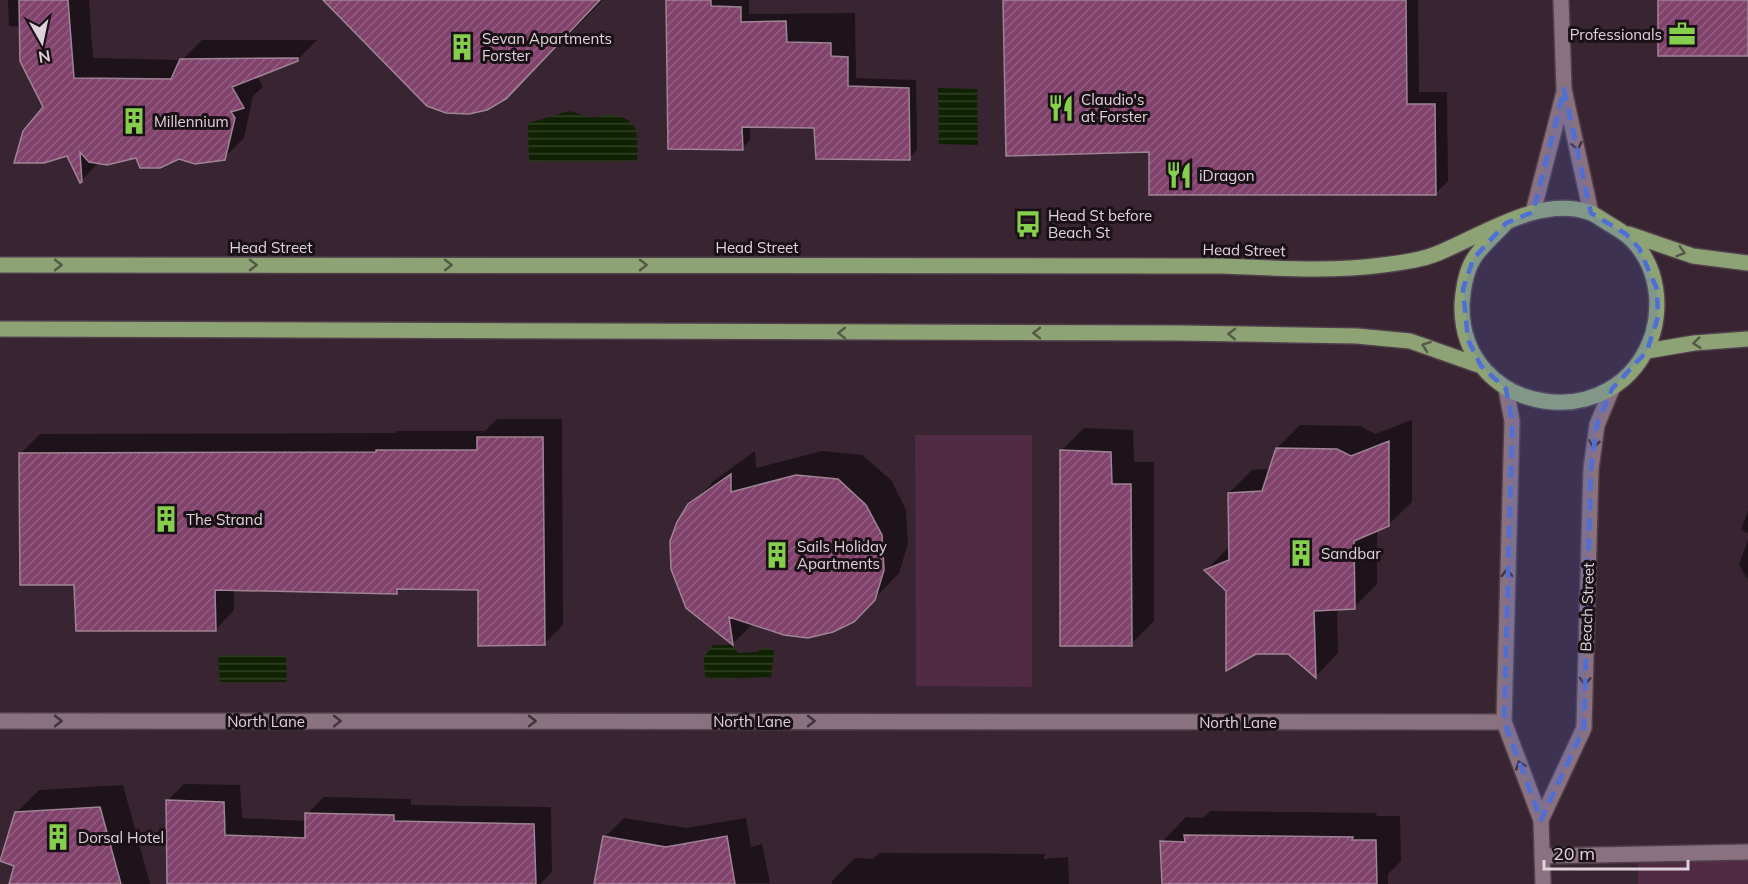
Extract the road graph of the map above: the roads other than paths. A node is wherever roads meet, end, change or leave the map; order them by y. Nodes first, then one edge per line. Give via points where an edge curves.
1 (1561, 0) edge
2 (1564, 89) junction
3 (1533, 212) junction
4 (1591, 213) junction
5 (1506, 223) junction
6 (1626, 234) junction
7 (1748, 263) edge
8 (0, 265) edge
9 (0, 329) edge
10 (1748, 339) edge
11 (1647, 351) junction
12 (1481, 366) junction
13 (1506, 389) junction
14 (1612, 389) junction
15 (0, 721) edge
16 (1504, 722) junction
17 (1541, 820) junction
18 (1748, 852) edge
19 (1542, 856) junction
20 (1543, 884) edge

1 - 2 street
2 - 3 street
2 -> 4 street
3 - 4 main road via 1567,208
3 - 5 main road
4 - 6 main road
8 -> 5 main road, Head Street via 1224,266 1312,270 1384,265 1434,255
5 - 12 main road via 1473,259 1463,288 1462,318
6 -> 7 main road via 1694,256
6 - 11 main road via 1650,266 1657,289 1658,317
12 -> 9 main road via 1410,341 1357,336
10 -> 11 main road
11 - 14 main road via 1633,372
12 - 13 main road
13 - 14 main road via 1537,402 1577,403
16 -> 13 street, Beach Street via 1512,421
14 -> 17 street, Beach Street via 1597,425 1591,469 1584,728
15 -> 16 street, North Lane
17 -> 16 street, Beach Street
17 - 19 street, Beach Street
18 - 19 street
19 - 20 street, Beach Street

